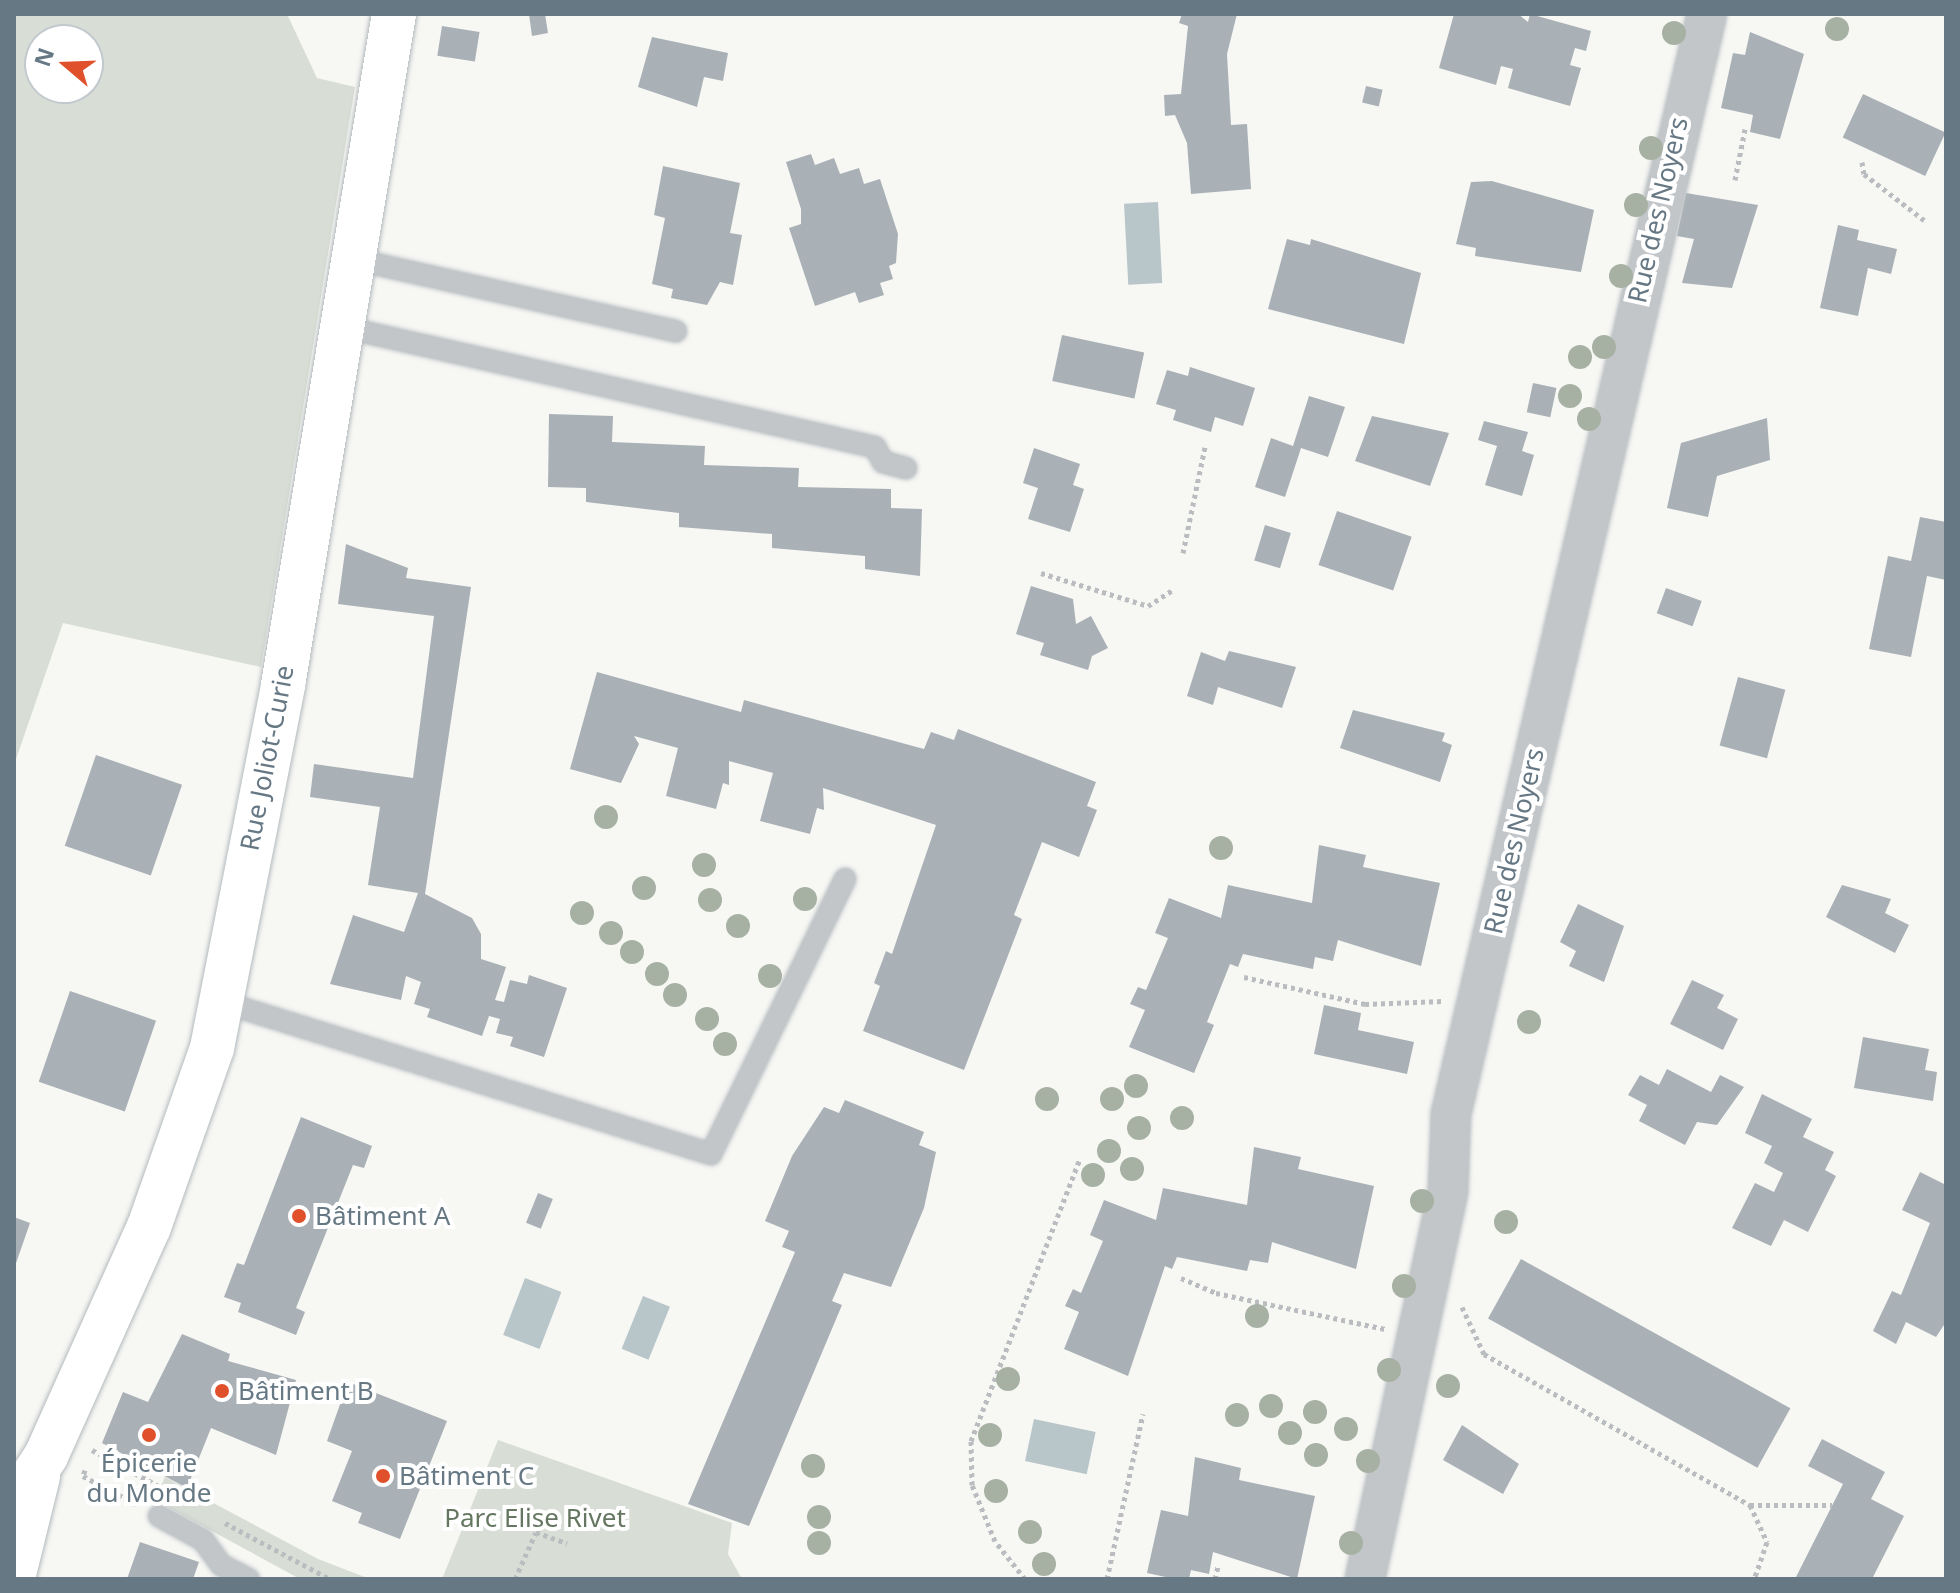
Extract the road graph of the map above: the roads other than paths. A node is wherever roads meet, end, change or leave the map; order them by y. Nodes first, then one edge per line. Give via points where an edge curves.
1 (394, 14) edge
2 (1707, 14) edge
3 (353, 259) junction
4 (342, 327) junction
5 (676, 331) dead end
6 (906, 468) dead end
7 (845, 879) dead end
8 (222, 1002) junction
9 (26, 1489) edge
10 (159, 1516) road end
11 (14, 1574) edge
12 (249, 1579) edge
13 (1365, 1579) edge

1 - 3 main road, Rue Joliot-Curie
2 - 13 street, Rue des Noyers via 1451,1114 1448,1191
3 - 4 main road, Rue Joliot-Curie
3 - 5 lane
4 - 6 lane via 875,447 883,462
4 - 8 main road, Rue Joliot-Curie
7 - 8 lane via 711,1154
8 - 9 main road, Rue Joliot-Curie via 191,1122
9 - 11 main road, Rue Joliot-Curie
10 - 12 lane via 203,1540 221,1565

